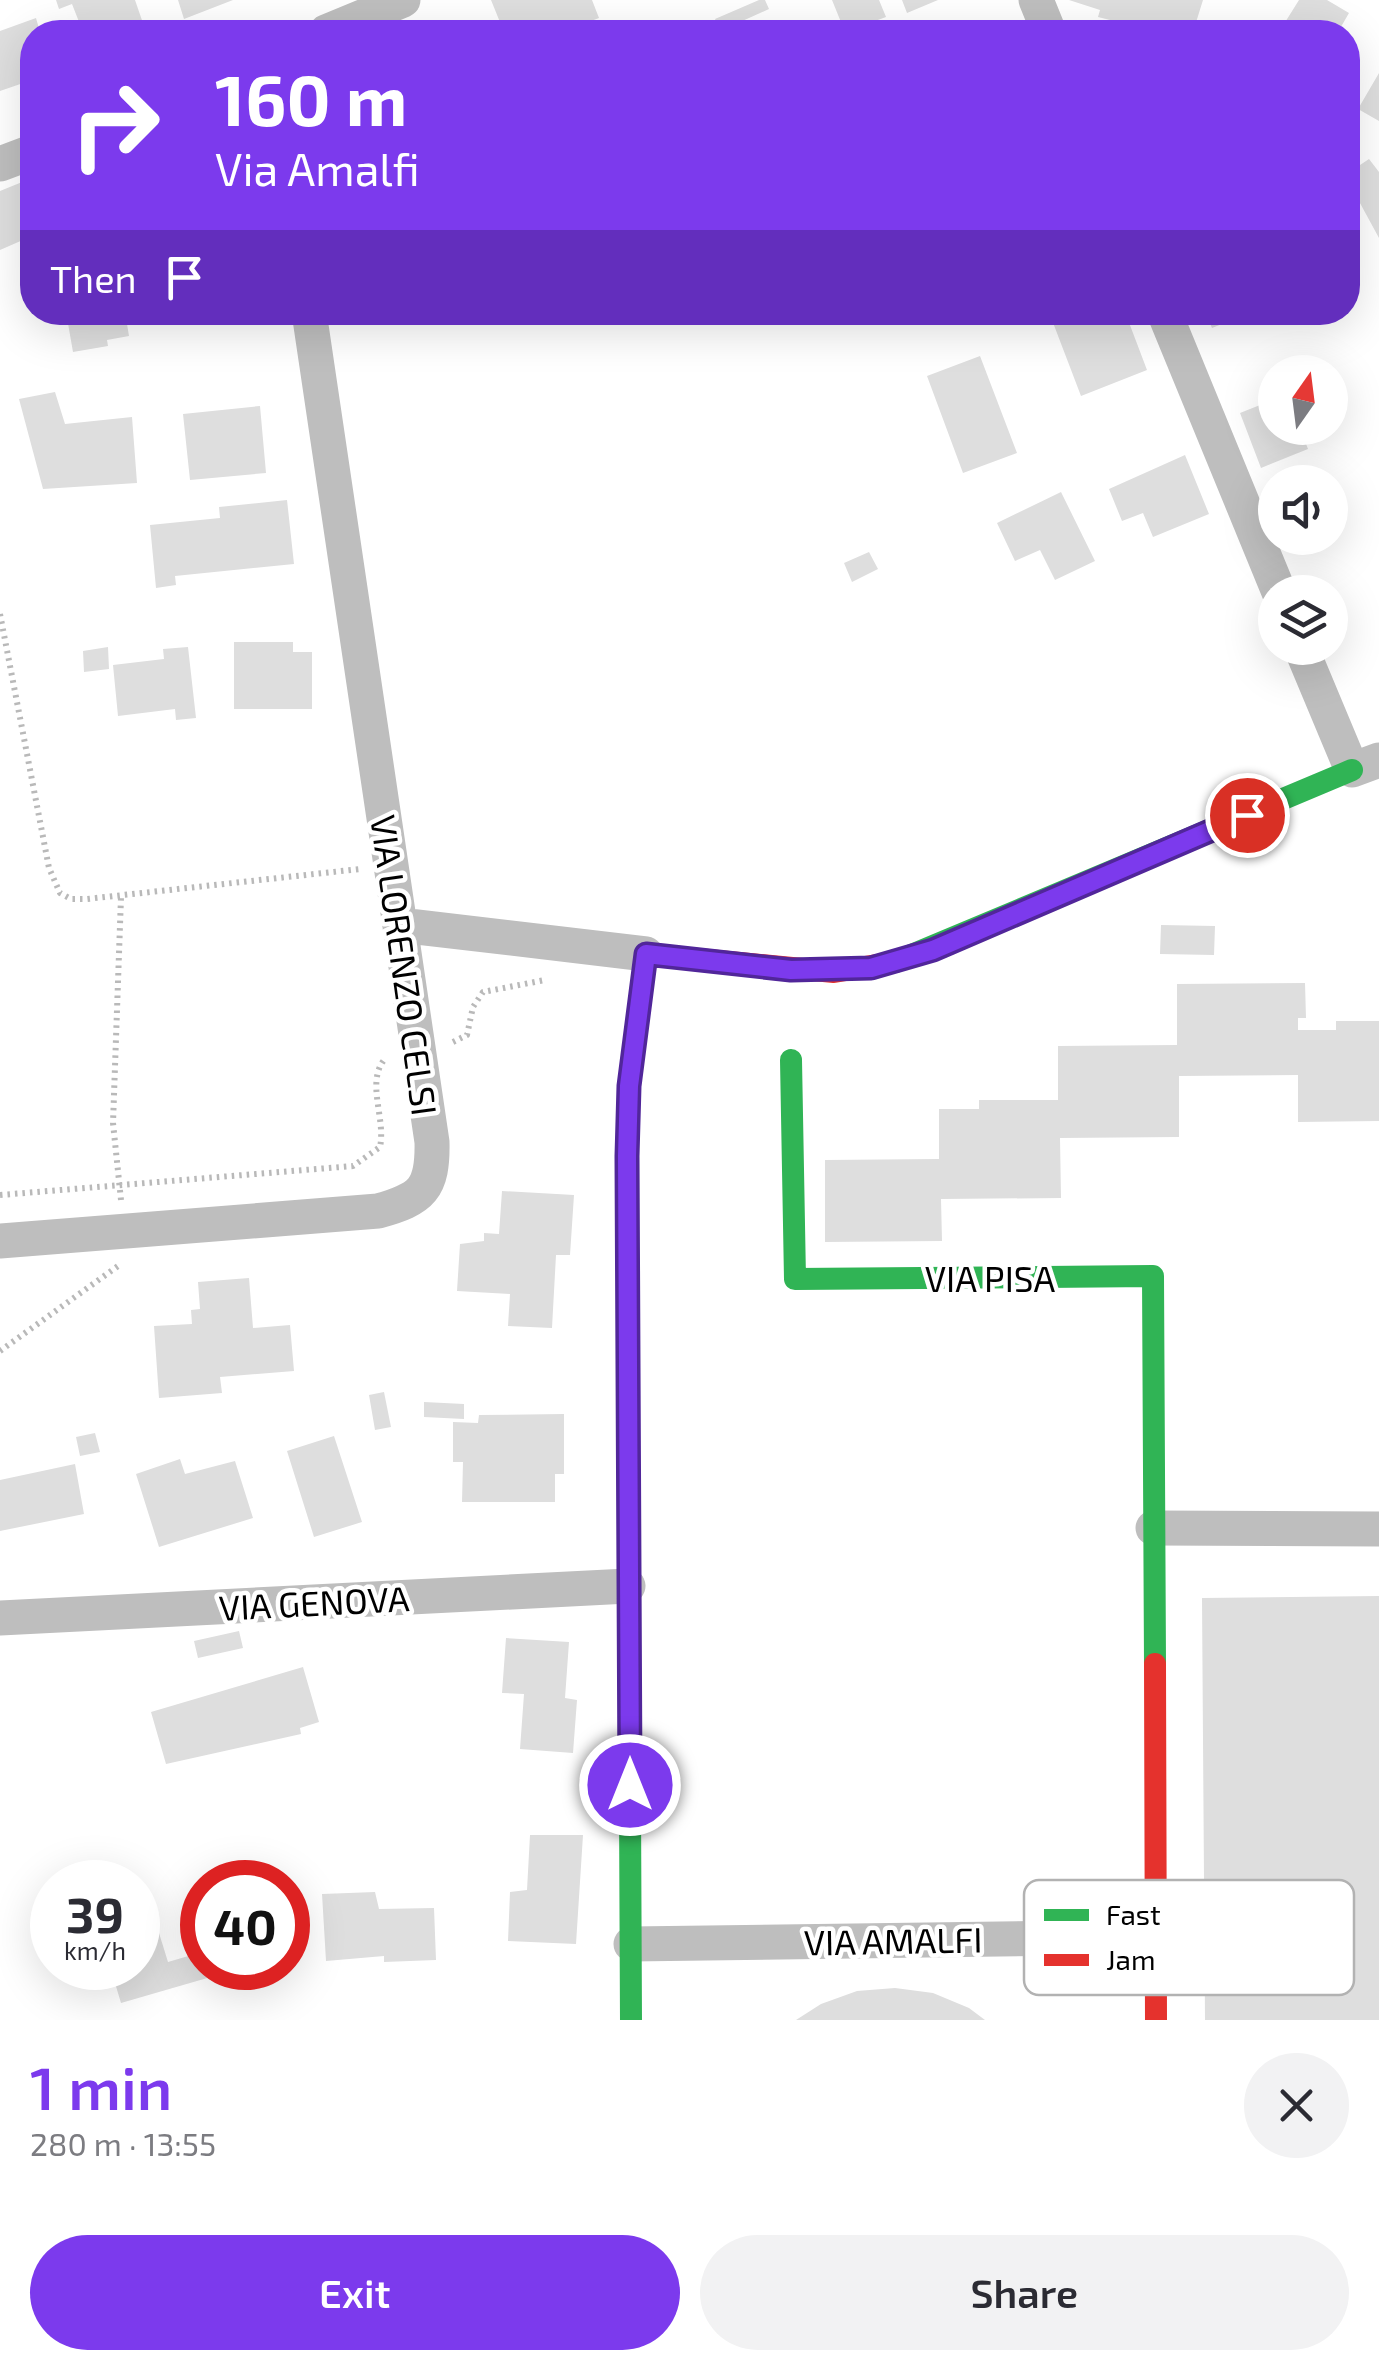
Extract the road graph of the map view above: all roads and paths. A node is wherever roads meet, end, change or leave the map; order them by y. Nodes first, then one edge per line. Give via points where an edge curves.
1 (403, 0) edge
2 (355, 20) edge
3 (311, 325) edge
4 (1169, 325) edge
5 (1272, 575) edge
6 (0, 614) edge
7 (1310, 665) edge
8 (1365, 765) edge
9 (391, 866) junction
10 (121, 897) junction
11 (400, 925) junction
12 (646, 954) junction
13 (558, 978) dead end
14 (437, 1046) dead end
15 (398, 1056) dead end
16 (791, 1060) dead end
17 (118, 1186) junction
18 (0, 1196) edge
19 (126, 1232) junction
20 (0, 1241) edge
21 (0, 1351) edge
22 (1153, 1528) junction
23 (1379, 1529) edge
24 (628, 1586) junction
25 (0, 1618) edge
26 (1155, 1880) edge
27 (1024, 1939) edge
28 (630, 1944) junction
29 (1156, 1995) edge
30 (632, 2020) edge
31 (1156, 2020) edge

1 - 2 street
3 - 9 street, VIA LORENZO CELSI
4 - 5 street
6 - 10 path via 53,883 71,899
7 - 8 street
8 - 12 street via 902,961 834,972
9 - 10 path
9 - 11 street, VIA LORENZO CELSI
10 - 17 path via 113,1123
11 - 12 street
11 - 19 street, VIA LORENZO CELSI via 432,1142 427,1186 408,1203 378,1212
12 - 24 street via 627,1156
13 - 14 path via 483,992 467,1035
15 - 17 path via 386,1058 377,1072 383,1136 365,1162
16 - 22 street, VIA PISA via 796,1279 1154,1276
17 - 18 path
17 - 19 path
19 - 20 street, VIA LORENZO CELSI
19 - 21 path via 116,1268
22 - 23 street
22 - 26 street, VIA PISA
24 - 25 street, VIA GENOVA
24 - 28 street
27 - 28 street, VIA AMALFI
28 - 30 street
29 - 31 street, VIA PISA

